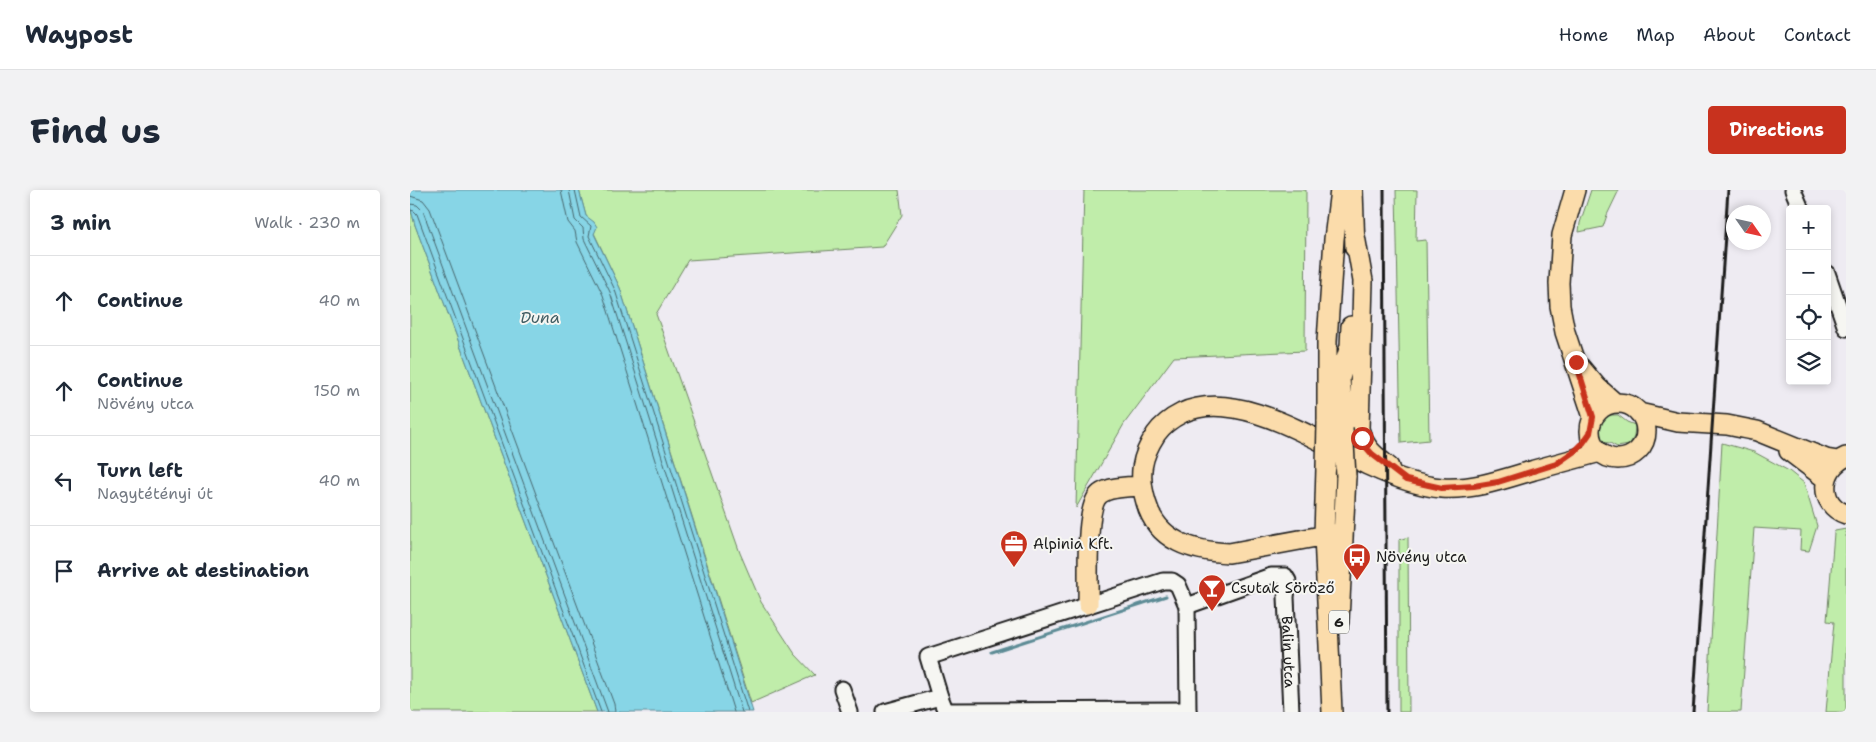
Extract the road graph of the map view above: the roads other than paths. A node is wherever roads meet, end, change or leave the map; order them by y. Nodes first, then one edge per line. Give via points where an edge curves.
1 (1340, 190) edge
2 (1353, 190) edge
3 (1575, 190) edge
4 (1793, 190) edge
5 (1799, 205) edge
6 (1355, 236) junction
7 (1831, 285) edge
8 (1846, 328) edge
9 (1576, 362) junction
10 (1615, 403) junction
11 (1639, 413) junction
12 (1678, 422) junction
13 (1335, 425) junction
14 (1592, 425) junction
15 (1772, 438) junction
16 (1644, 439) junction
17 (1600, 452) junction
18 (1842, 459) edge
19 (1556, 464) junction
20 (1826, 479) junction
21 (1406, 480) junction
22 (1142, 486) junction
23 (1846, 514) edge
24 (1343, 532) junction
25 (1324, 535) junction
26 (1088, 604) junction
27 (1187, 606) junction
28 (842, 689) dead end
29 (940, 697) junction
30 (1188, 711) edge
31 (850, 712) edge
32 (885, 712) edge
33 (946, 712) edge
34 (1291, 712) edge
35 (1332, 712) edge
36 (1336, 712) edge

1 - 13 main road, 6 via 1327,341
2 - 6 main road, 6
3 - 9 main road via 1562,235 1559,283 1565,332
4 - 5 street
6 - 13 main road, 6 via 1350,346 1340,378
6 - 21 main road via 1364,281 1359,429 1365,446 1372,454
7 - 8 street
9 - 10 main road
9 - 14 main road
10 - 11 main road via 1632,407
10 - 14 main road via 1599,410
11 - 12 main road
11 - 16 main road via 1644,421
12 - 15 main road via 1727,424
12 - 16 main road via 1660,428
13 - 24 main road, 6, bridge via 1346,476
13 - 25 main road, 6, bridge via 1326,468
14 - 17 main road via 1595,447
14 - 19 main road via 1576,450
15 - 18 main road via 1826,459
15 - 20 main road
16 - 17 main road via 1640,447 1627,457 1613,458
17 - 19 main road
18 - 20 main road via 1832,466
19 - 21 main road via 1498,482 1467,487 1442,488
20 - 23 main road via 1830,503
21 - 22 main road via 1270,418 1237,407 1221,406 1189,410 1163,426 1149,444 1144,458 1140,477
22 - 25 main road via 1146,504 1162,530 1184,546 1198,550 1229,554
22 - 26 main road via 1108,490 1095,499 1090,519
24 - 25 main road
24 - 36 main road, 6
25 - 35 main road, 6
26 - 27 street via 1172,581 1178,585
26 - 29 street via 928,657
27 - 30 street
27 - 34 street, Balin utca via 1271,576 1285,576 1288,581
28 - 31 street
29 - 32 street
29 - 33 street
30 - 33 street

